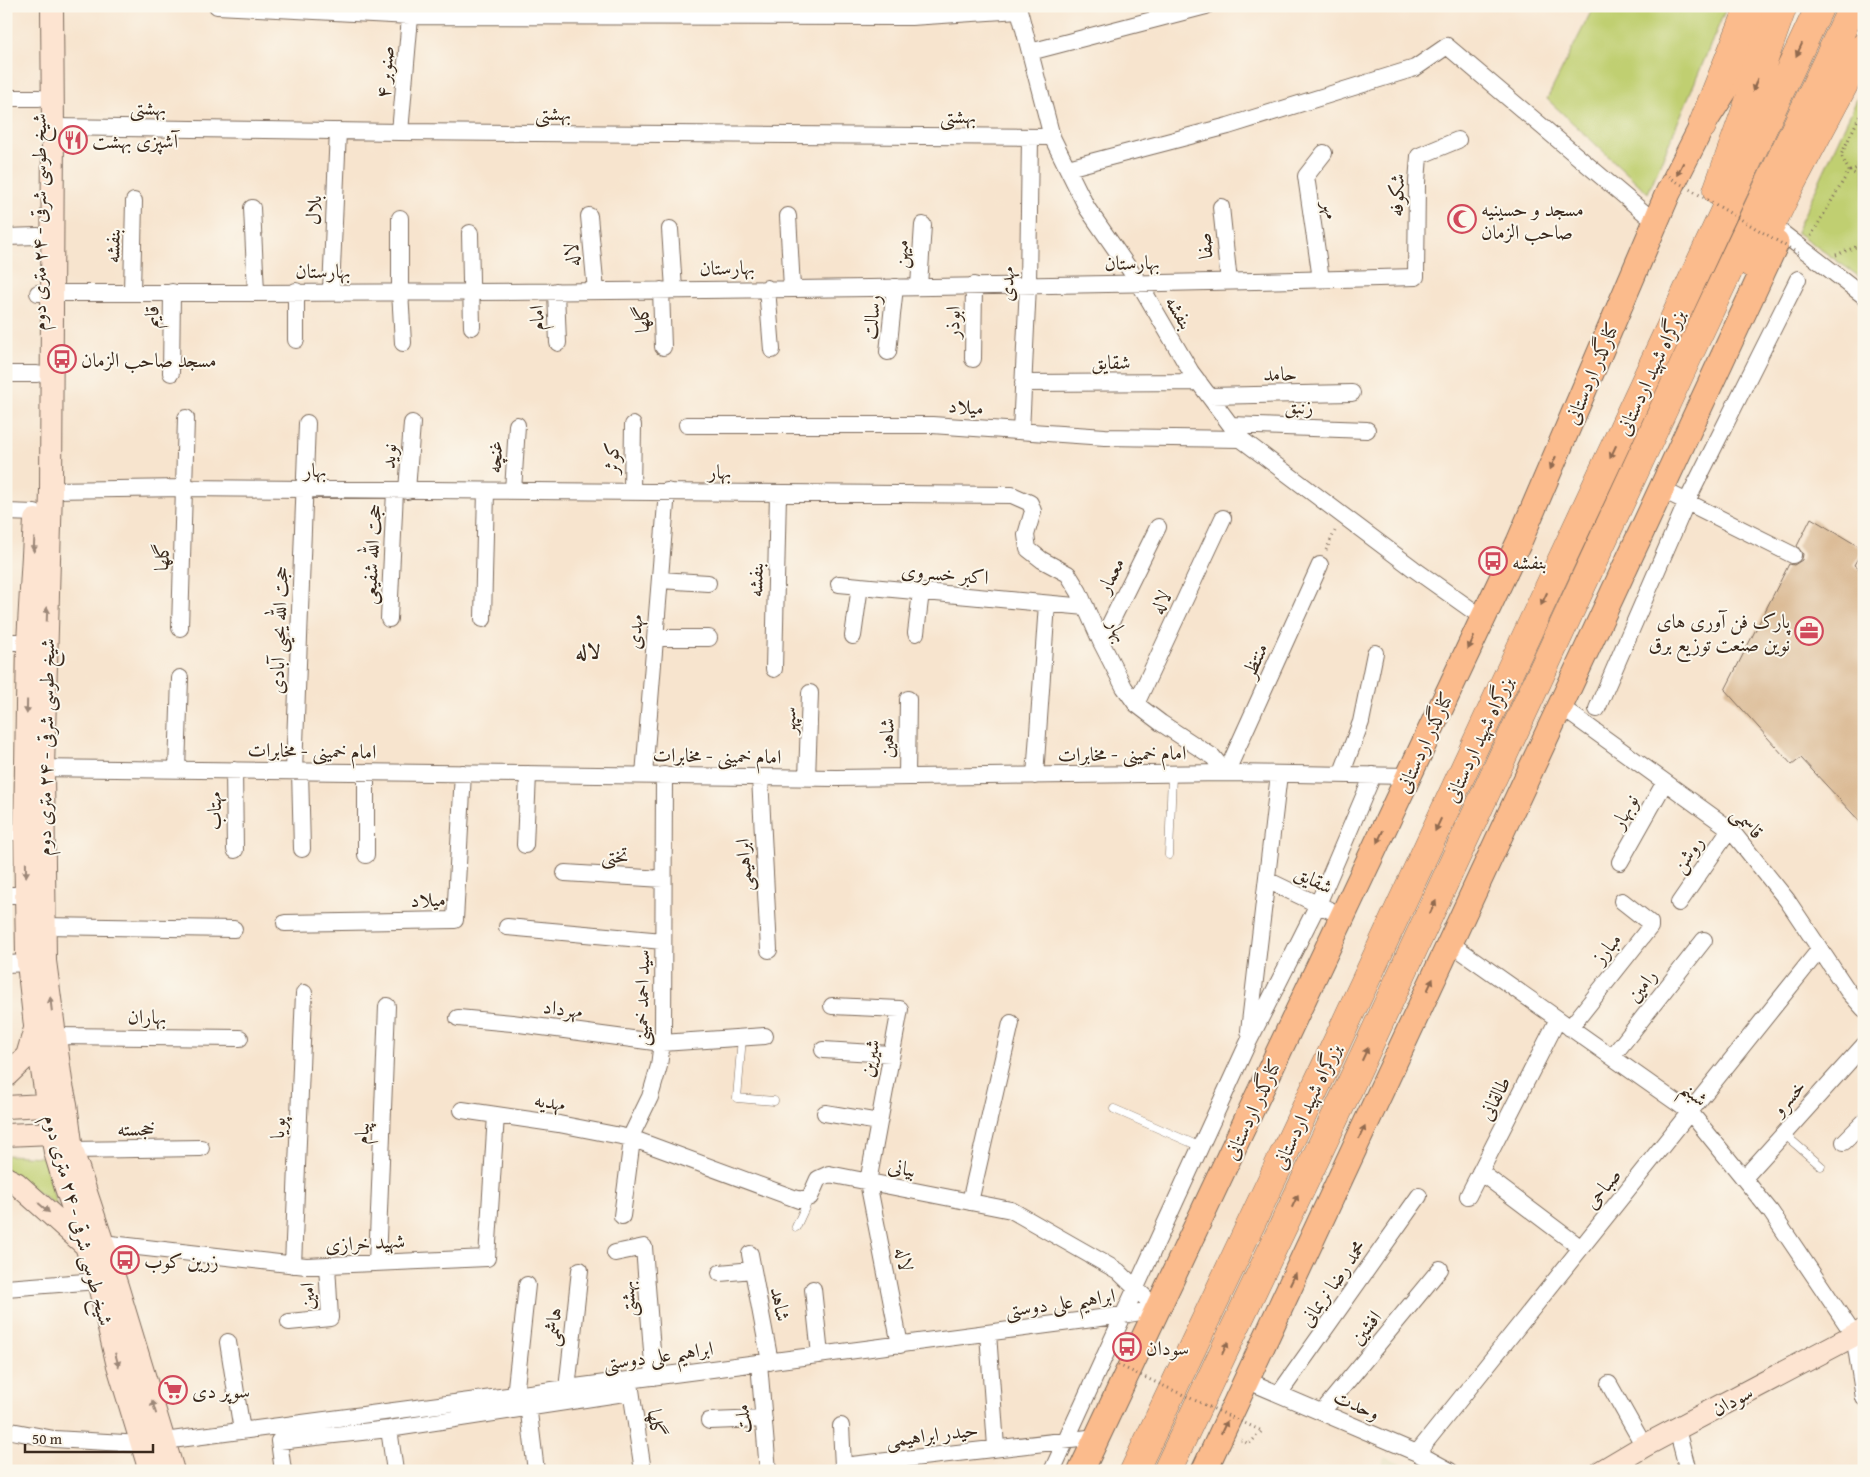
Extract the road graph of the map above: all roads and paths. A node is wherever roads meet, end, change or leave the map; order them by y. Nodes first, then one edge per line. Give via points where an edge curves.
1 (37, 6) edge
2 (52, 6) edge
3 (217, 6) edge
4 (1206, 6) edge
5 (1750, 6) edge
6 (1778, 6) edge
7 (1783, 6) edge
8 (1820, 6) edge
9 (1852, 6) edge
10 (1018, 8) edge
11 (411, 11) edge
12 (797, 12) edge
13 (911, 12) edge
14 (1864, 47) edge
15 (1030, 52) junction
16 (1864, 54) edge
17 (6, 98) edge
18 (39, 98) junction
19 (1864, 107) edge
20 (1702, 126) junction
21 (53, 127) junction
22 (338, 131) junction
23 (400, 132) junction
24 (1030, 137) junction
25 (1052, 137) junction
26 (1458, 140) dead end
27 (1324, 153) dead end
28 (1864, 165) edge
29 (1068, 168) junction
30 (1850, 171) junction
31 (1664, 174) dead end
32 (1864, 178) edge
33 (134, 201) dead end
34 (1221, 206) dead end
35 (252, 208) dead end
36 (589, 216) dead end
37 (788, 216) dead end
38 (400, 218) dead end
39 (1655, 222) junction
40 (923, 225) dead end
41 (670, 229) dead end
42 (1781, 232) junction
43 (470, 233) dead end
44 (38, 236) junction
45 (6, 237) edge
46 (1816, 242) dead end
47 (1864, 243) edge
48 (1858, 246) junction
49 (1829, 251) dead end
50 (1864, 252) edge
51 (1801, 254) dead end
52 (1835, 255) junction
53 (1842, 260) dead end
54 (1416, 276) joint
55 (1321, 279) junction
56 (1798, 279) dead end
57 (1229, 282) junction
58 (1138, 283) junction
59 (1028, 284) junction
60 (974, 285) junction
61 (919, 286) junction
62 (896, 287) junction
63 (767, 288) junction
64 (792, 288) junction
65 (668, 289) junction
66 (596, 290) junction
67 (296, 291) junction
68 (331, 291) junction
69 (400, 291) junction
70 (472, 291) junction
71 (556, 291) junction
72 (132, 292) junction
73 (172, 292) junction
74 (256, 292) junction
75 (45, 293) junction
76 (1864, 296) edge
77 (472, 327) dead end
78 (296, 340) dead end
79 (403, 343) dead end
80 (558, 343) dead end
81 (663, 348) dead end
82 (772, 350) dead end
83 (1660, 351) junction
84 (888, 352) dead end
85 (973, 359) dead end
86 (171, 373) dead end
87 (6, 374) edge
88 (37, 374) junction
89 (1199, 382) junction
90 (1023, 383) junction
91 (1352, 393) dead end
92 (1209, 396) junction
93 (186, 418) dead end
94 (307, 423) dead end
95 (412, 423) dead end
96 (517, 425) dead end
97 (633, 425) dead end
98 (687, 425) dead end
99 (1231, 425) junction
100 (1367, 430) dead end
101 (1021, 431) junction
102 (1241, 439) junction
103 (185, 488) junction
104 (51, 490) junction
105 (305, 490) junction
106 (401, 490) junction
107 (514, 490) junction
108 (1661, 490) junction
109 (486, 491) junction
110 (632, 491) junction
111 (667, 492) junction
112 (778, 493) junction
113 (1687, 501) junction
114 (6, 512) edge
115 (36, 513) junction
116 (1342, 514) junction
117 (1223, 518) dead end
118 (1158, 527) dead end
119 (1793, 555) dead end
120 (1320, 565) joint
121 (660, 580) junction
122 (708, 583) dead end
123 (838, 584) dead end
124 (860, 586) junction
125 (921, 592) junction
126 (1047, 604) junction
127 (1086, 608) junction
128 (1483, 618) junction
129 (389, 619) dead end
130 (483, 619) dead end
131 (180, 628) dead end
132 (916, 633) dead end
133 (853, 636) dead end
134 (655, 638) junction
135 (709, 638) dead end
136 (17, 642) edge
137 (1101, 642) junction
138 (1375, 653) dead end
139 (774, 669) dead end
140 (1540, 674) junction
141 (180, 678) dead end
142 (810, 693) dead end
143 (908, 700) dead end
144 (1136, 704) junction
145 (1560, 706) junction
146 (1597, 709) dead end
147 (34, 768) junction
148 (177, 770) junction
149 (234, 770) junction
150 (297, 771) junction
151 (366, 772) junction
152 (463, 773) junction
153 (1226, 773) junction
154 (528, 774) junction
155 (1172, 774) junction
156 (1279, 774) junction
157 (644, 775) junction
158 (664, 775) junction
159 (1341, 775) junction
160 (1373, 775) junction
161 (1035, 776) junction
162 (1409, 776) junction
163 (760, 777) junction
164 (907, 777) junction
165 (807, 778) junction
166 (1665, 782) junction
167 (1730, 829) junction
168 (16, 832) edge
169 (525, 845) dead end
170 (302, 848) dead end
171 (235, 850) dead end
172 (366, 855) dead end
173 (1170, 855) dead end
174 (1620, 862) dead end
175 (564, 873) dead end
176 (663, 878) junction
177 (1267, 880) junction
178 (16, 895) edge
179 (1622, 901) dead end
180 (1679, 903) dead end
181 (1318, 904) junction
182 (1342, 916) junction
183 (285, 922) dead end
184 (44, 926) junction
185 (507, 927) dead end
186 (234, 929) dead end
187 (1704, 940) dead end
188 (663, 941) junction
189 (1450, 942) junction
190 (1820, 949) junction
191 (769, 950) dead end
192 (28, 963) junction
193 (6, 964) edge
194 (304, 992) dead end
195 (387, 1006) dead end
196 (832, 1006) dead end
197 (1864, 1009) edge
198 (458, 1018) dead end
199 (1011, 1023) dead end
200 (1564, 1023) junction
201 (45, 1031) junction
202 (765, 1036) dead end
203 (742, 1037) junction
204 (240, 1038) dead end
205 (662, 1042) junction
206 (1247, 1045) junction
207 (1864, 1045) edge
208 (823, 1050) dead end
209 (891, 1054) junction
210 (1612, 1057) junction
211 (6, 1076) edge
212 (774, 1101) dead end
213 (57, 1105) junction
214 (6, 1107) edge
215 (1114, 1109) dead end
216 (462, 1110) dead end
217 (1690, 1112) junction
218 (825, 1113) dead end
219 (496, 1115) junction
220 (879, 1122) junction
221 (1864, 1122) edge
222 (1784, 1134) junction
223 (6, 1135) edge
224 (64, 1137) junction
225 (631, 1138) junction
226 (1844, 1142) dead end
227 (1201, 1147) junction
228 (201, 1148) dead end
229 (1230, 1154) junction
230 (1821, 1166) dead end
231 (1480, 1172) junction
232 (6, 1178) edge
233 (1744, 1178) junction
234 (868, 1182) junction
235 (1419, 1196) dead end
236 (1468, 1196) dead end
237 (810, 1197) junction
238 (970, 1202) junction
239 (622, 1216) dead end
240 (796, 1226) dead end
241 (94, 1244) junction
242 (1581, 1248) junction
243 (615, 1253) dead end
244 (750, 1254) dead end
245 (377, 1262) junction
246 (293, 1264) junction
247 (327, 1265) junction
248 (1440, 1268) dead end
249 (580, 1270) dead end
250 (753, 1270) junction
251 (720, 1273) dead end
252 (98, 1281) junction
253 (527, 1284) dead end
254 (6, 1288) edge
255 (1136, 1288) junction
256 (813, 1289) dead end
257 (1157, 1309) junction
258 (1123, 1315) junction
259 (289, 1322) dead end
260 (1859, 1332) edge
261 (988, 1333) junction
262 (228, 1342) dead end
263 (900, 1345) junction
264 (820, 1355) junction
265 (765, 1363) junction
266 (1118, 1365) dead end
267 (654, 1377) junction
268 (1246, 1380) junction
269 (1208, 1383) junction
270 (1610, 1384) dead end
271 (630, 1386) junction
272 (567, 1389) junction
273 (1280, 1394) junction
274 (1864, 1398) edge
275 (523, 1399) junction
276 (1322, 1412) junction
277 (764, 1419) junction
278 (709, 1421) dead end
279 (841, 1426) dead end
280 (389, 1429) junction
281 (1677, 1429) junction
282 (6, 1430) edge
283 (242, 1431) junction
284 (1097, 1437) junction
285 (164, 1441) junction
286 (1065, 1441) junction
287 (142, 1444) junction
288 (1249, 1444) dead end
289 (1644, 1446) junction
290 (996, 1447) junction
291 (1417, 1453) junction
292 (150, 1471) edge
293 (173, 1471) edge
294 (283, 1471) edge
295 (394, 1471) edge
296 (536, 1471) edge
297 (643, 1471) edge
298 (768, 1471) edge
299 (1052, 1471) edge
300 (1081, 1471) edge
301 (1134, 1471) edge
302 (1167, 1471) edge
303 (1176, 1471) edge
304 (1204, 1471) edge
305 (1450, 1471) edge
306 (1602, 1471) edge
307 (1688, 1471) edge

1 - 18 main road, شیخ طوسی شرقی - ۲۴ متری دوم
2 - 21 main road, شیخ طوسی شرقی - ۲۴ متری دوم
3 - 11 street
4 - 15 street
5 - 20 highway, کنارگذر اردستانی
6 - 20 main road
7 -> 83 highway
8 -> 83 highway, بزرگراه شهید اردستانی
9 - 140 highway, بزرگراه شهید اردستانی
10 - 13 street
10 - 15 street, بنفشه
11 - 12 street
11 - 23 street, صنوبر ۴
12 - 13 street
14 - 140 highway via 1790,186 1698,375
15 - 25 street, بنفشه
16 - 42 main road
17 - 18 street
18 - 44 main road, شیخ طوسی شرقی - ۲۴ متری دوم
19 - 30 path via 1841,155
20 -> 39 main road, کنارگذر اردستانی
21 - 22 street, بهشتی
21 - 75 main road, شیخ طوسی شرقی - ۲۴ متری دوم
22 - 23 street, بهشتی
22 - 68 street, بلال
23 - 24 street, بهشتی
24 - 25 street, بهشتی
24 - 59 street, مهدی
25 - 29 street, بنفشه
26 - 54 street, شکوفه via 1419,156
27 - 55 street, مهر via 1306,176
28 - 30 path
29 - 39 street via 1228,126 1415,68 1446,46
29 - 58 street, بنفشه via 1087,208
30 - 32 path
30 - 46 path via 1810,238
31 - 51 path, bridge
33 - 72 street, بنفشه
34 - 57 street, صفا
35 - 74 street
36 - 66 street, لاله
37 - 64 street
38 - 69 street
39 -> 128 main road, کنارگذر اردستانی via 1519,542
40 - 61 street, میهن
41 - 65 street
42 - 76 street
42 - 108 main road
43 - 70 street
44 - 45 street
44 - 75 main road, شیخ طوسی شرقی - ۲۴ متری دوم
47 - 48 path
48 - 50 path
48 - 52 path
49 - 52 path
52 - 53 path
54 - 55 street, بهارستان
55 - 57 street, بهارستان
56 - 113 street
57 - 58 street, بهارستان
58 - 59 street, بهارستان
58 - 89 street, بنفشه
59 - 60 street, بهارستان
59 - 90 street, مهدی
60 - 61 street, بهارستان
60 - 85 street, ابوذر
61 - 62 street, بهارستان
62 - 64 street, بهارستان
62 - 84 street, رسالت
63 - 64 street, بهارستان
63 - 65 street, بهارستان
63 - 82 street
65 - 66 street, بهارستان
65 - 81 street, گلها
66 - 71 street, بهارستان
67 - 68 street, بهارستان
67 - 74 street, بهارستان
67 - 78 street
68 - 69 street, بهارستان
69 - 70 street, بهارستان
69 - 79 street
70 - 71 street, بهارستان
70 - 77 street
71 - 80 street, امام
72 - 73 street, بهارستان
72 - 75 street, بهارستان
73 - 74 street, بهارستان
73 - 86 street, قایم
75 - 88 main road, شیخ طوسی شرقی - ۲۴ متری دوم
75 - 104 main road, شیخ طوسی شرقی - ۲۴ متری دوم
83 -> 301 highway, بزرگراه شهید اردستانی
87 - 88 street
88 - 115 main road, شیخ طوسی شرقی - ۲۴ متری دوم
89 - 90 street, شقایق
89 - 92 street, بنفشه
90 - 101 street, مهدی
91 - 92 street, حامد
92 - 99 street, بنفشه
93 - 103 street, گلها
94 - 105 street, حجت الله یحیی آبادی
95 - 106 street, نوید
96 - 107 street, غنچه
97 - 110 street, کوثر
98 - 101 street, میلاد via 932,425
99 - 100 street, زنبق
99 - 102 street, بنفشه
101 - 102 street, میلاد via 1105,437
102 - 116 street, بنفشه
103 - 104 street, بهار
103 - 105 street, بهار
103 - 131 street, گلها
147 -> 104 main road, شیخ طوسی شرقی - ۲۴ متری دوم
105 - 106 street, بهار
105 - 150 street, حجت الله یحیی آبادی
106 - 109 street, بهار
106 - 129 street, حجت الله شفیعی
107 - 109 street, بهار
107 - 110 street, بهار
108 - 113 street
108 - 145 main road
109 - 130 street
110 - 111 street, بهار
111 - 112 street, بهار
111 - 121 street, مهدی
112 - 127 street, بهار via 1012,495 1030,503 1033,510 1026,535 1028,549 1068,574
112 - 139 street, بنفشه
113 - 119 street
113 - 146 street
114 - 115 street
115 -> 136 main road, شیخ طوسی شرقی - ۲۴ متری دوم
116 - 120 path
116 - 128 street, بنفشه
117 - 144 street, لاله
118 - 137 street, معمار
120 - 153 street, منتظر
121 - 122 street
121 - 134 street, مهدی
123 - 124 street, اکبر خسروی
124 - 125 street, اکبر خسروی
124 - 133 street
125 - 126 street, اکبر خسروی
125 - 132 street
126 - 127 street, اکبر خسروی
126 - 161 street
127 - 137 street, بهار
128 -> 162 main road, کنارگذر اردستانی
134 - 135 street
134 - 157 street, مهدی
136 -> 147 main road, شیخ طوسی شرقی - ۲۴ متری دوم
137 - 144 street, بهار
138 - 159 street via 1360,722
269 -> 140 highway, بزرگراه شهید اردستانی via 1355,1075
141 - 148 street
142 - 165 street, سپهر
143 - 164 street, شاهین
144 - 153 street, بهار via 1213,756
145 - 166 street, قاسمی
145 - 189 main road
147 - 148 street, امام خمینی - مخابرات
147 - 168 main road, شیخ طوسی شرقی - ۲۴ متری دوم
147 - 184 main road, شیخ طوسی شرقی - ۲۴ متری دوم
148 - 149 street, امام خمینی - مخابرات
149 - 150 street, امام خمینی - مخابرات
149 - 171 street, مهتاب
150 - 151 street, امام خمینی - مخابرات
150 - 170 street, حجت الله یحیی آبادی
151 - 152 street, امام خمینی - مخابرات
151 - 172 street
152 - 154 street, امام خمینی - مخابرات
152 - 183 street, میلاد via 456,920
153 - 155 street, امام خمینی - مخابرات
153 - 156 street, امام خمینی - مخابرات
154 - 157 street, امام خمینی - مخابرات
154 - 169 street
155 - 161 street, امام خمینی - مخابرات
155 - 173 lane
156 - 159 street, امام خمینی - مخابرات
156 - 177 street
157 - 158 street, امام خمینی - مخابرات
158 - 163 street, امام خمینی - مخابرات
158 - 176 street, سید احمد خمینی
159 - 160 street, امام خمینی - مخابرات
160 - 162 street, امام خمینی - مخابرات
160 - 181 street
161 - 164 street, امام خمینی - مخابرات
162 -> 182 main road, کنارگذر اردستانی
163 - 165 street, امام خمینی - مخابرات
163 - 191 street, ابراهیمی
164 - 165 street, امام خمینی - مخابرات
166 - 167 street, قاسمی
166 - 174 street, نوبهار
167 - 180 street, روشن
167 - 190 street, قاسمی via 1787,900
168 -> 178 main road, شیخ طوسی شرقی - ۲۴ متری دوم
175 - 176 street, تختی
176 - 188 street, سید احمد خمینی
177 - 181 street, شقایق
177 - 206 street
178 - 192 main road, شیخ طوسی شرقی - ۲۴ متری دوم
179 - 200 street, مبارز via 1650,923 1650,927
181 - 182 street, شقایق
181 - 206 street
182 - 229 main road, کنارگذر اردستانی
184 - 186 street
201 -> 184 main road, شیخ طوسی شرقی - ۲۴ متری دوم
185 - 188 street
187 - 210 street, رامین
188 - 205 street, سید احمد خمینی
189 - 200 street, شبنم
268 -> 189 main road
190 - 197 street, قاسمی
190 - 217 street, صباحی
192 - 193 street
192 - 201 main road, شیخ طوسی شرقی - ۲۴ متری دوم
194 - 246 street, پویا
195 - 245 street, پیام
196 - 209 street, شیرین via 900,1009
198 - 205 street, مهرداد
199 - 238 street
200 - 210 street, شبنم
200 - 231 street, طالقانی
201 - 204 street, بهاران
201 - 211 main road via 27,1056
201 - 213 main road, شیخ طوسی شرقی - ۲۴ متری دوم via 61,1081
202 - 203 street, مهرداد
203 - 205 street, مهرداد
203 - 212 lane via 737,1098
205 - 225 street, سید احمد خمینی via 650,1097
206 - 227 street
207 - 222 street, خسرو
208 - 209 street
209 - 220 street, شیرین
210 - 217 street, شبنم
213 - 214 main road
213 - 224 main road, شیخ طوسی شرقی - ۲۴ متری دوم
215 - 227 lane
216 - 219 street, مهدیه
217 - 233 street, شبنم
217 - 242 street, صباحی
218 - 220 street
219 - 225 street, مهدیه
219 - 245 street, شهید خرازی via 487,1258
220 - 234 street, شیرین
221 - 226 street
222 - 230 lane
222 - 233 street, خسرو
223 - 224 main road
224 - 228 street, خجسته
224 - 241 main road, شیخ طوسی شرقی - ۲۴ متری دوم via 65,1185
225 - 237 street via 799,1200
225 - 239 street, سید احمد خمینی
227 - 229 street
227 - 255 street
229 - 257 main road, کنارگذر اردستانی
231 - 236 street, طالقانی
231 - 242 street
232 -> 241 main road
233 - 260 street, شبنم
234 - 237 street, بیانی via 829,1174 818,1178
234 - 238 street, بیانی
234 - 263 street, لاله
235 - 273 street, محمد رضا نریمانی
237 - 240 lane
238 - 255 street, بیانی via 1010,1210 1118,1272
241 - 246 street, شهید خرازی
241 - 252 main road, شیخ طوسی شرقی - ۲۴ متری دوم
285 -> 241 main road, شیخ طوسی شرقی - ۲۴ متری دوم via 120,1295
242 - 291 street, صباحی
243 - 267 street, بهشتی via 644,1248
244 - 250 street, شاهد
245 - 247 street, شهید خرازی
246 - 247 street, شهید خرازی
247 - 259 street, امین via 330,1318
248 - 276 street, افشین
249 - 272 street, هاشمی
250 - 251 street
250 - 265 street, شاهد
252 - 254 street
252 -> 287 main road, شیخ طوسی شرقی - ۲۴ متری دوم via 117,1362
253 - 275 street
255 - 257 street, بیانی
255 - 258 street
256 - 264 street
257 - 258 street, ابراهیم علی دوستی
257 - 284 main road, کنارگذر اردستانی
258 - 261 street, ابراهیم علی دوستی
258 - 286 street
260 - 274 street
260 - 281 main road, سودان
261 - 263 street, ابراهیم علی دوستی
261 - 290 street
262 - 283 street
263 - 264 street, ابراهیم علی دوستی
264 - 265 street, ابراهیم علی دوستی
265 - 267 street, ابراهیم علی دوستی
265 - 277 street, ملت
266 - 288 path, bridge via 1262,1431
267 - 271 street, ابراهیم علی دوستی
268 - 273 street, وحدت
304 -> 268 main road
269 - 302 highway, بزرگراه شهید اردستانی
269 - 303 main road
270 - 289 street
271 - 272 street, ابراهیم علی دوستی
271 - 275 street
271 - 297 street, گلها
272 - 275 street, ابراهیم علی دوستی
273 - 276 street, وحدت
275 - 280 street
275 - 283 street, ابراهیم علی دوستی
275 - 296 street
276 - 291 street, وحدت
277 - 278 street
277 - 298 street, ملت
279 - 290 street, حیدر ابراهیمی via 843,1466
280 - 294 street via 279,1441
280 - 295 street
281 - 289 main road, سودان
281 - 307 street
282 - 287 street via 54,1439
283 - 285 street, ابراهیم علی دوستی
284 - 286 street, حیدر ابراهیمی
284 - 300 main road, کنارگذر اردستانی
285 - 293 main road, شیخ طوسی شرقی - ۲۴ متری دوم
286 - 290 street, حیدر ابراهیمی
286 - 299 street
287 - 292 main road, شیخ طوسی شرقی - ۲۴ متری دوم
289 - 306 main road, سودان
291 - 305 street, وحدت

